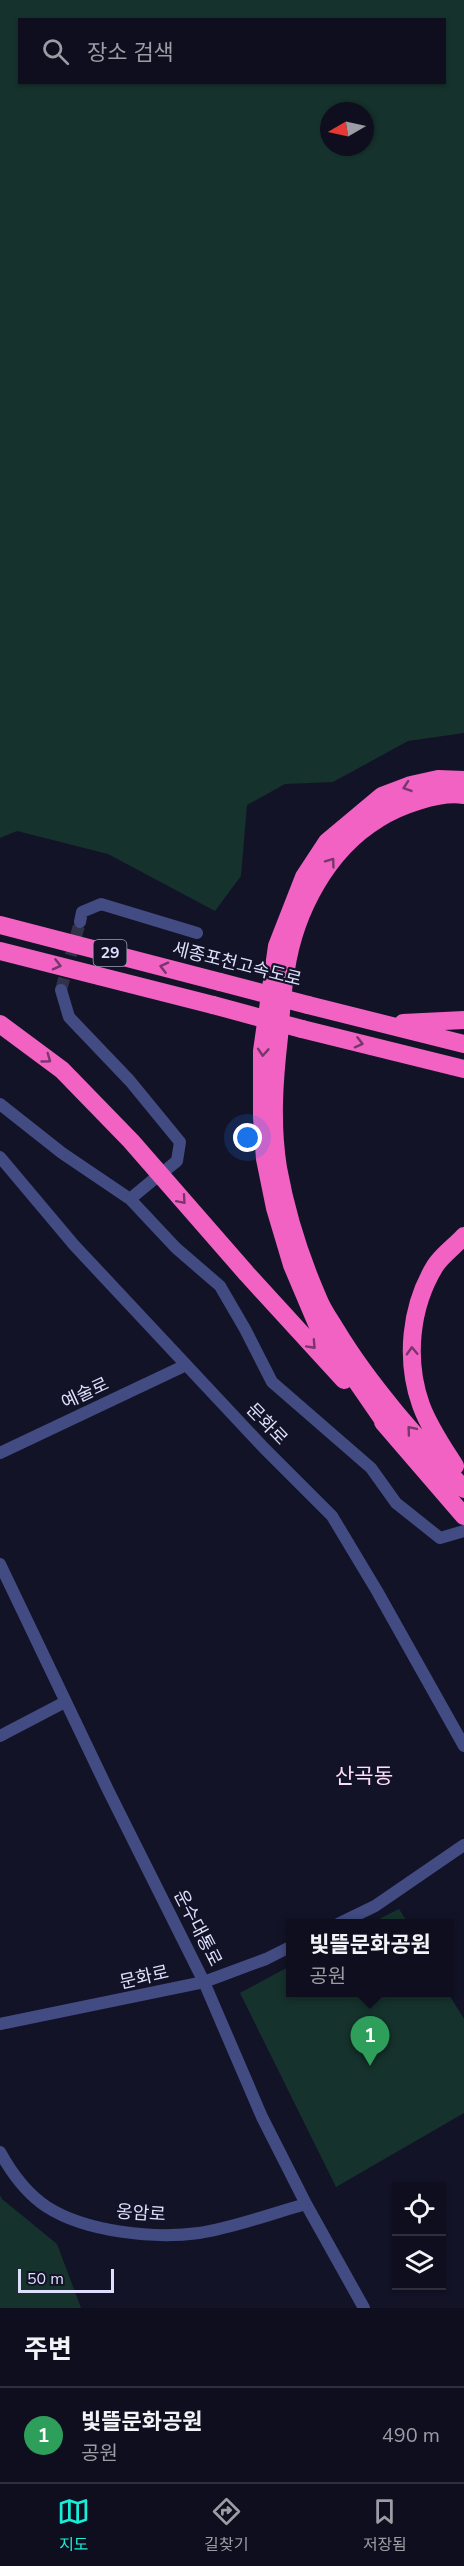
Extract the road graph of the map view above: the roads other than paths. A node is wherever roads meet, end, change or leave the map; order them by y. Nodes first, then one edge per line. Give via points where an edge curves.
1 (464, 780) edge
2 (464, 795) edge
3 (80, 922) tunnel mouth
4 (0, 925) edge
5 (197, 933) dead end
6 (0, 951) edge
7 (61, 990) tunnel mouth
8 (464, 1020) edge
9 (0, 1024) edge
10 (385, 1024) junction
11 (464, 1044) edge
12 (464, 1069) edge
13 (0, 1104) edge
14 (0, 1158) edge
15 (167, 1169) dead end
16 (153, 1180) dead end
17 (130, 1199) junction
18 (464, 1236) edge
19 (186, 1365) junction
20 (390, 1430) junction
21 (0, 1453) edge
22 (464, 1480) edge
23 (464, 1489) edge
24 (464, 1516) edge
25 (464, 1531) edge
26 (0, 1564) edge
27 (65, 1702) junction
28 (0, 1736) edge
29 (464, 1746) edge
30 (464, 1845) edge
31 (347, 1919) edge
32 (286, 1949) edge
33 (204, 1982) junction
34 (0, 2024) edge
35 (0, 2152) edge
36 (306, 2204) junction
37 (364, 2308) edge

1 -> 20 highway via 438,779 382,796 327,842 304,878 277,946 262,1051 265,1159 274,1208 292,1265 317,1324
23 -> 2 highway via 352,1357 318,1300 293,1229 278,1167 273,1096 286,968 315,885 360,830 393,809 423,800
3 - 5 street via 82,912 101,904
10 -> 4 highway, 세종포천고속도로 / 29, bridge
6 -> 12 highway, 29, bridge
7 - 15 street via 69,1017 130,1081 180,1142 177,1161
8 - 10 highway
9 -> 20 highway via 62,1070 123,1133
10 - 11 highway, 세종포천고속도로 / 29
13 - 17 street
14 - 19 street, 문화로 via 74,1245
16 - 17 street
17 - 25 street via 219,1286 272,1382 371,1468 396,1503 440,1538
22 -> 18 highway via 422,1407 413,1377 411,1336 419,1302 436,1265
19 - 21 street, 예술로
19 - 29 street, 문화로 via 332,1516
20 - 24 highway
26 - 27 street, 운수대통로
27 - 28 street
27 - 33 street, 운수대통로
30 - 31 street via 375,1906
32 - 33 street, 문화로
33 - 34 street, 문화로
33 - 36 street, 운수대통로 via 262,2117
35 - 36 street, 옹암로 via 12,2173 47,2207 93,2227 143,2235 200,2233
36 - 37 street, 운수대통로

